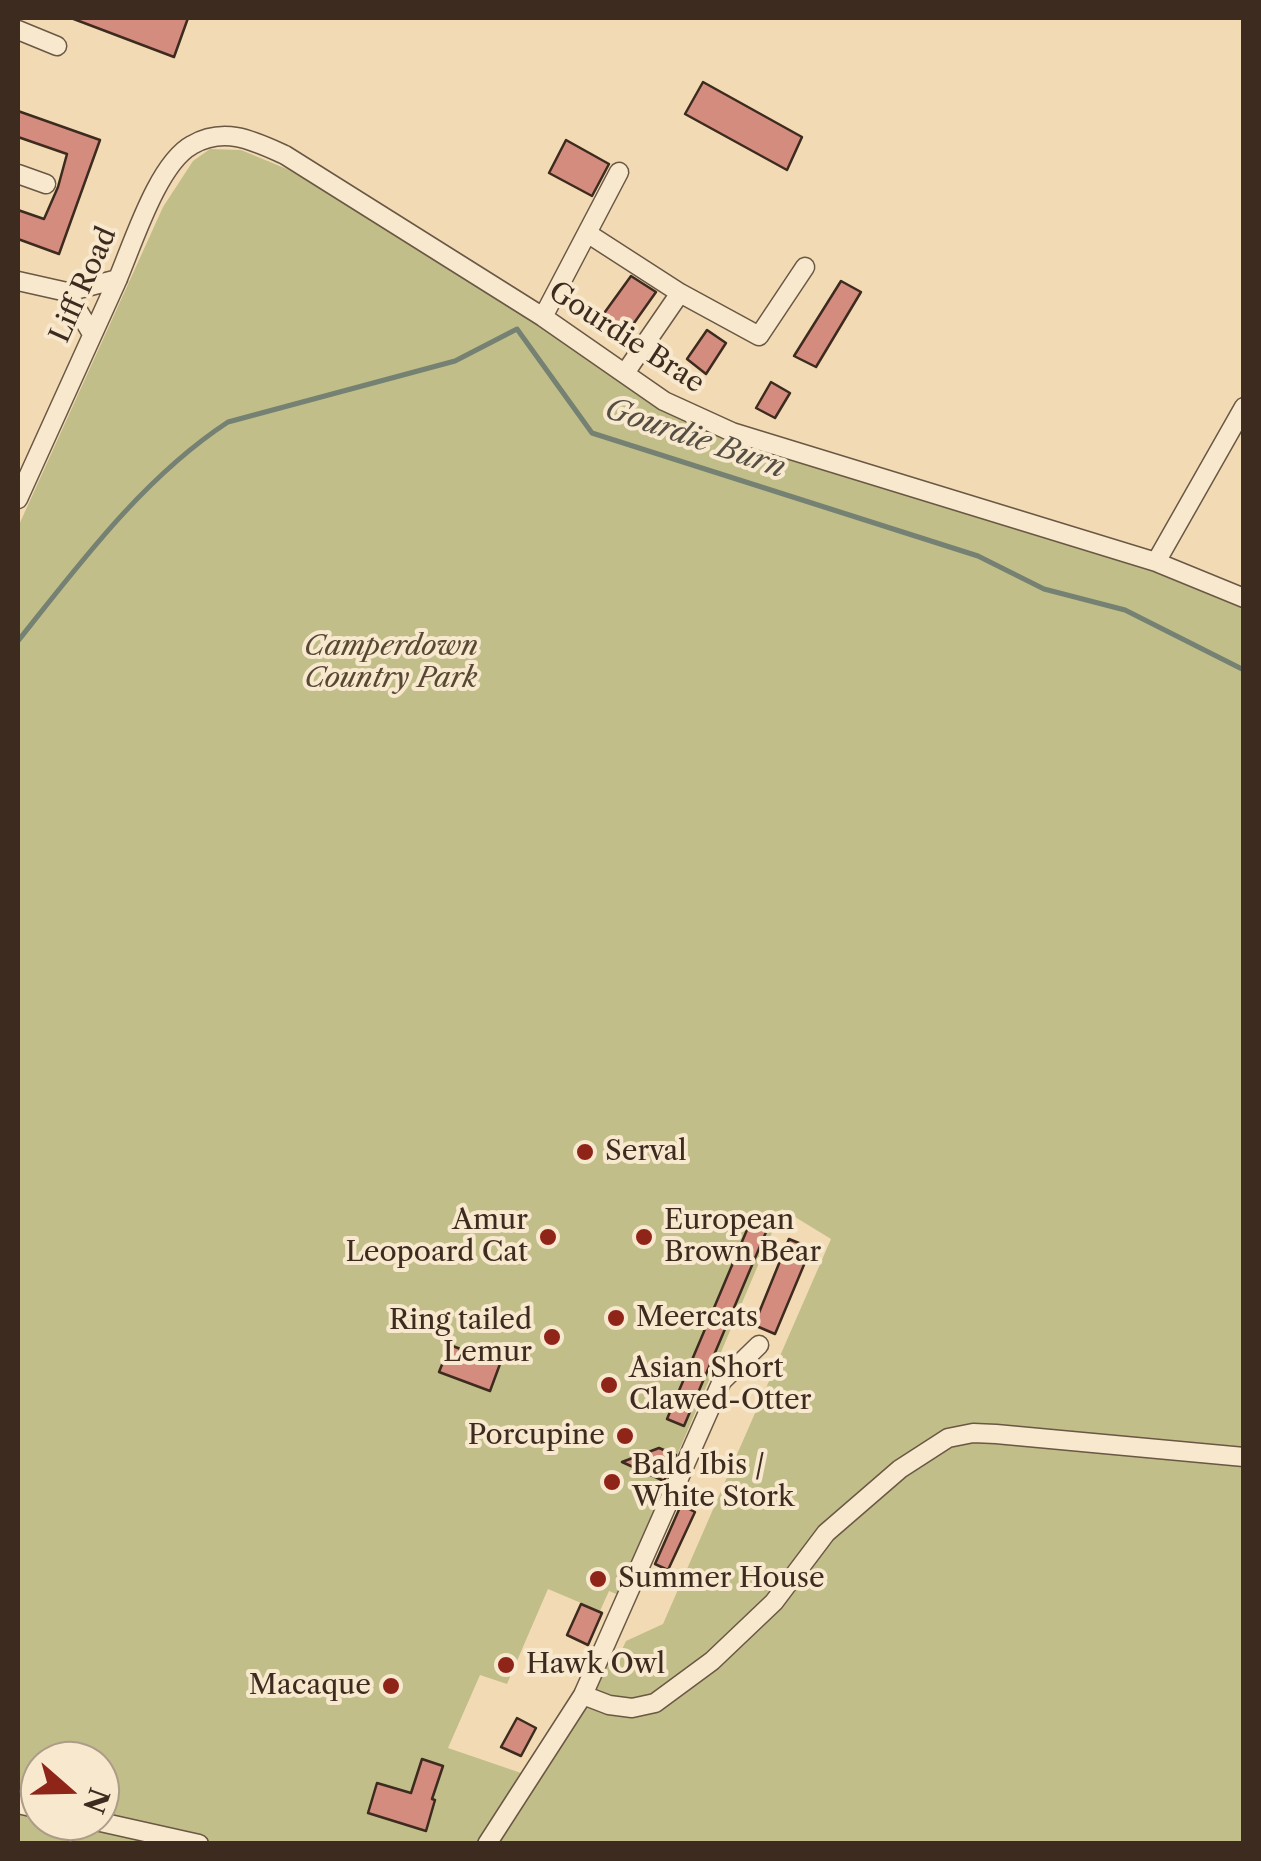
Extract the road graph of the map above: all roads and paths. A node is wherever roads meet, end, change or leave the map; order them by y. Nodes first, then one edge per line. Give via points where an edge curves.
1 (18, 30) edge
2 (57, 46) dead end
3 (181, 152) joint
4 (618, 172) dead end
5 (18, 174) edge
6 (46, 184) dead end
7 (587, 234) junction
8 (805, 267) dead end
9 (118, 279) junction
10 (18, 282) edge
11 (67, 292) junction
12 (680, 292) junction
13 (542, 317) junction
14 (92, 334) junction
15 (624, 372) junction
16 (1244, 407) edge
17 (18, 499) edge
18 (1156, 562) junction
19 (1244, 598) edge
20 (759, 1345) dead end
21 (1244, 1457) edge
22 (583, 1695) junction
23 (120, 1826) edge
24 (199, 1844) edge
25 (487, 1844) edge

1 - 2 street
3 - 9 street, Liff Road via 150,202
3 - 13 street, Gourdie Brae via 224,134 252,140
4 - 7 street
5 - 6 street
7 - 12 street
7 - 13 street
8 - 12 street via 759,336
9 - 11 street
9 - 14 street, Liff Road
10 - 11 street
11 - 14 street
12 - 15 street
13 - 15 street, Gourdie Brae
14 - 17 street, Liff Road
15 - 18 street, Gourdie Brae via 664,401 732,432
16 - 18 street
18 - 19 street, Gourdie Brae
20 - 22 street via 722,1381
21 - 22 street via 996,1434 948,1438 900,1469 826,1533 774,1602 712,1662 655,1703 632,1708
22 - 25 street
23 - 24 street

